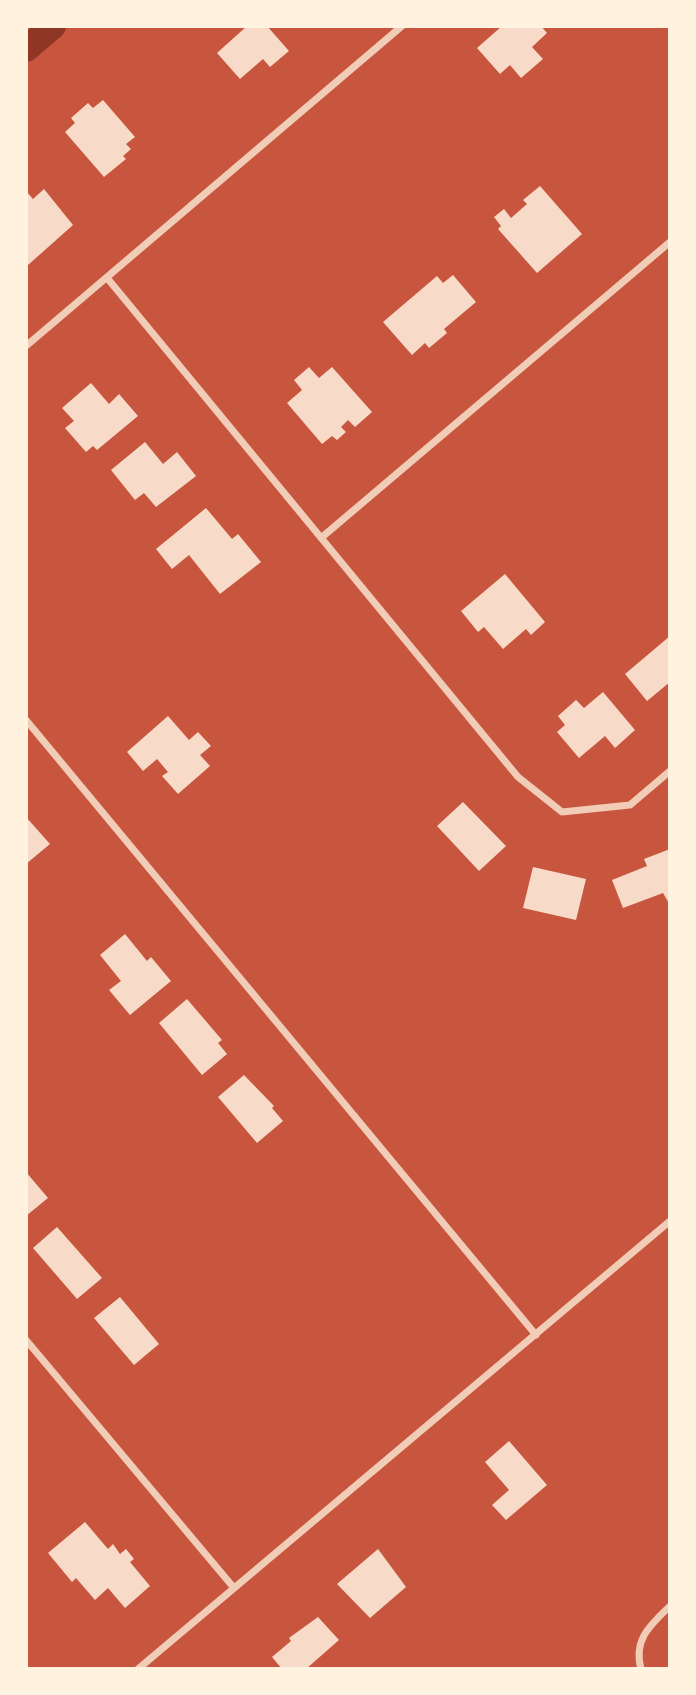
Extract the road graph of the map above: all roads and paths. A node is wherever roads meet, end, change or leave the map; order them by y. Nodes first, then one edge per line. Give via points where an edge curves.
1 (402, 26) edge
2 (670, 242) edge
3 (108, 279) junction
4 (26, 346) edge
5 (321, 538) junction
6 (26, 720) edge
7 (670, 771) edge
8 (670, 1221) edge
9 (536, 1335) junction
10 (26, 1340) edge
11 (234, 1588) junction
12 (670, 1606) edge
13 (138, 1669) edge
14 (641, 1669) edge

1 - 3 street
2 - 5 street
3 - 4 street
3 - 5 street
5 - 7 street via 518,777 562,812 630,805
6 - 9 street
8 - 9 street
9 - 11 street
10 - 11 street
11 - 13 street
12 - 14 street via 648,1628 637,1648

